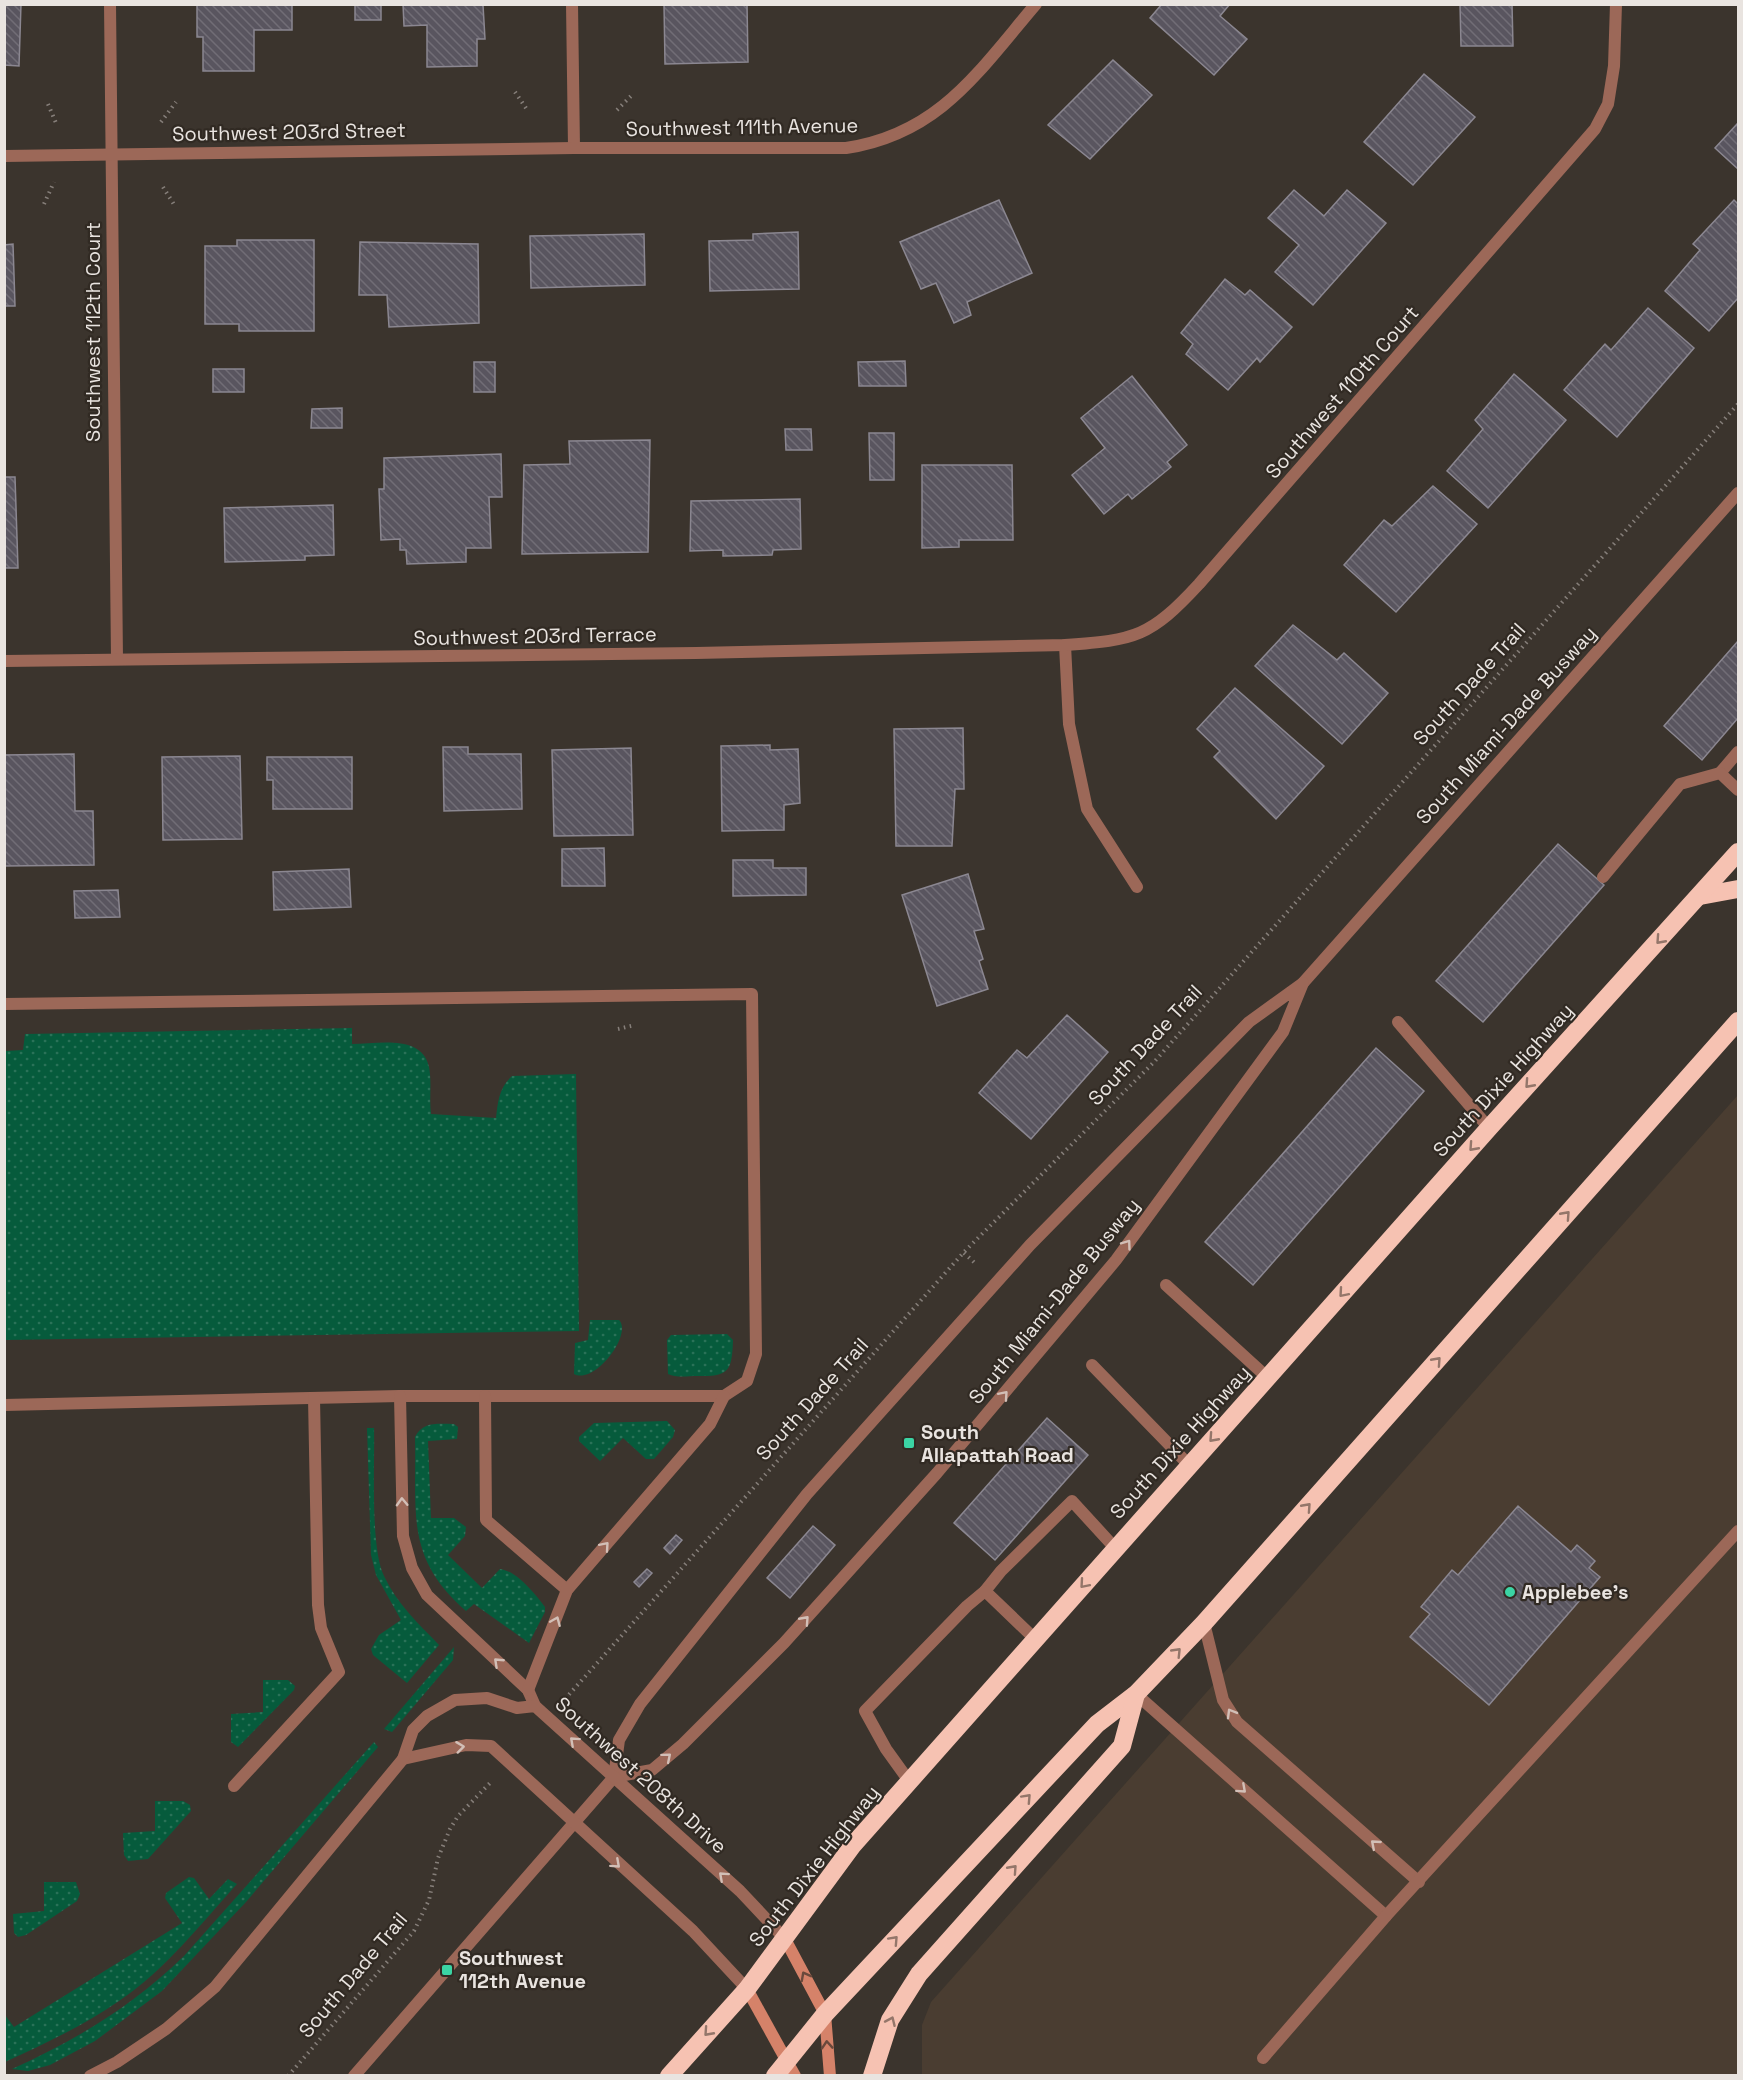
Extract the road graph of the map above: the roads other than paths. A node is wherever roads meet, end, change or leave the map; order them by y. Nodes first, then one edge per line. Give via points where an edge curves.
1 (110, 4) edge
2 (572, 4) edge
3 (1036, 4) edge
4 (1616, 4) edge
5 (574, 148) junction
6 (111, 153) junction
7 (4, 156) edge
8 (1738, 493) edge
9 (1065, 645) junction
10 (117, 659) junction
11 (4, 662) edge
12 (1738, 752) edge
13 (1720, 773) junction
14 (1738, 790) edge
15 (1738, 852) edge
16 (1603, 877) dead end
17 (1137, 887) dead end
18 (1738, 888) edge
19 (1700, 896) junction
20 (1304, 983) junction
21 (4, 1004) edge
22 (1738, 1021) edge
23 (1398, 1022) dead end
24 (1489, 1128) junction
25 (1166, 1285) dead end
26 (1092, 1365) dead end
27 (1268, 1378) junction
28 (400, 1396) junction
29 (485, 1396) junction
30 (724, 1396) junction
31 (314, 1398) junction
32 (4, 1405) edge
33 (1189, 1465) junction
34 (1738, 1531) edge
35 (1115, 1548) junction
36 (567, 1590) junction
37 (985, 1591) junction
38 (1204, 1623) junction
39 (1035, 1639) junction
40 (528, 1690) junction
41 (1136, 1694) junction
42 (536, 1706) junction
43 (403, 1759) junction
44 (614, 1777) junction
45 (909, 1781) junction
46 (234, 1786) dead end
47 (573, 1824) junction
48 (1419, 1882) junction
49 (1386, 1917) junction
50 (785, 1939) junction
51 (747, 1989) junction
52 (825, 2014) junction
53 (1263, 2058) dead end
54 (791, 2067) edge
55 (90, 2076) edge
56 (354, 2076) edge
57 (669, 2076) edge
58 (775, 2076) edge
59 (830, 2076) edge
60 (872, 2076) edge

1 - 6 street, Southwest 112th Court
2 - 5 street
3 - 5 street, Southwest 111th Avenue via 967,84 937,111 905,132 876,143 787,149
4 - 9 street, Southwest 110th Court via 1608,104 1595,129 1542,194 1168,617 1141,633 1112,641
5 - 6 street, Southwest 203rd Street
6 - 7 street, Southwest 203rd Street
6 - 10 street, Southwest 112th Court
8 - 20 street, South Miami-Dade Busway
9 - 10 street, Southwest 203rd Terrace
9 - 17 street via 1068,724 1087,809
10 - 11 street, Southwest 203rd Terrace
12 - 13 street
13 - 14 street
13 - 16 street via 1680,784
15 - 19 highway, South Dixie Highway
18 - 19 highway
19 -> 24 highway, South Dixie Highway
20 - 44 street, South Miami-Dade Busway via 1249,1022 1030,1245 807,1494 640,1704 619,1740
44 -> 20 street, South Miami-Dade Busway via 652,1770 683,1744 784,1643 937,1473 1116,1260 1283,1032
21 - 30 street via 752,994 756,1354 747,1381
38 -> 22 highway
23 - 24 street
24 -> 27 highway, South Dixie Highway
25 - 27 street
26 - 33 street
27 -> 33 highway, South Dixie Highway
28 - 29 street
28 - 31 street
40 -> 28 street via 427,1594 412,1568 403,1536
29 - 30 street
29 - 36 street via 486,1520
36 -> 30 street via 710,1424
31 - 32 street
31 - 46 street via 318,1605 321,1628 339,1672
33 - 35 highway, South Dixie Highway
34 - 48 street
35 - 37 street via 1072,1501
35 -> 39 highway, South Dixie Highway
40 -> 36 street
37 - 39 street
37 - 45 street via 865,1711
41 -> 38 highway
48 -> 38 street via 1237,1722 1223,1700
39 - 45 highway, South Dixie Highway
40 - 42 street
41 -> 49 street
52 -> 41 highway via 1097,1724
60 -> 41 highway via 890,2020 919,1974 1122,1746
42 - 43 street, Southwest 208th Drive via 517,1708 487,1698 455,1700 428,1716 414,1730
44 -> 42 street, Southwest 208th Drive
43 -> 47 street via 466,1745 491,1746
43 - 55 street, Southwest 208th Drive via 215,1988 166,2029
44 - 47 street
50 -> 44 street, Southwest 208th Drive via 740,1891
45 - 50 highway, South Dixie Highway via 853,1845
47 -> 51 street via 693,1931
47 - 56 street
48 - 49 street
49 - 53 street
50 - 51 highway, South Dixie Highway
52 -> 50 main road
51 - 54 main road
51 -> 57 highway, South Dixie Highway
52 - 54 highway
59 -> 52 main road
54 - 58 highway

